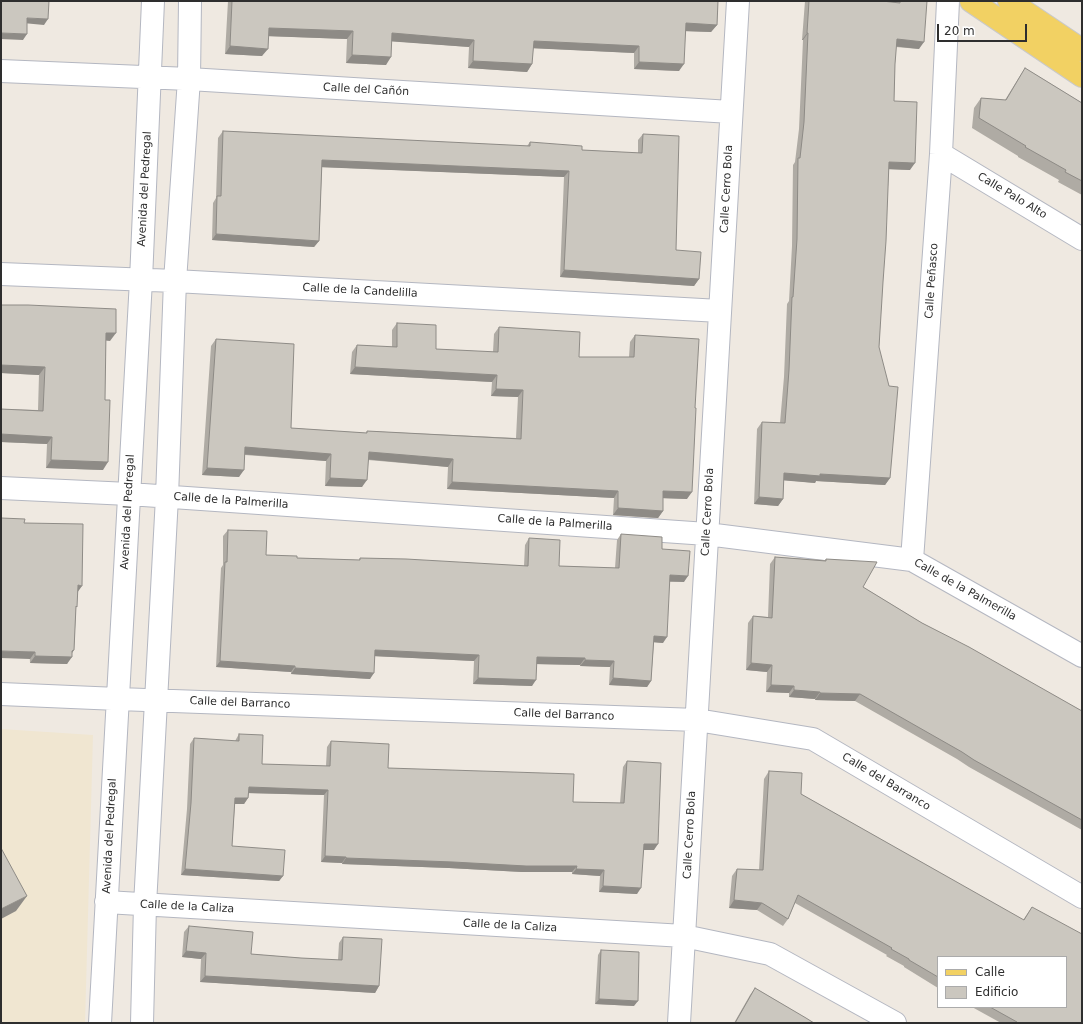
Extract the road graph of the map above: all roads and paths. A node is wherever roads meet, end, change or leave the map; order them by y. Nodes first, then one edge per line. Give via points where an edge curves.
1 (153, 1) edge
2 (190, 1) edge
3 (738, 1) edge
4 (948, 1) edge
5 (971, 1) edge
6 (1009, 1) edge
7 (1082, 50) edge
8 (1, 71) edge
9 (1082, 76) edge
10 (150, 78) junction
11 (189, 79) junction
12 (732, 112) junction
13 (941, 154) junction
14 (1082, 239) edge
15 (1, 274) edge
16 (141, 280) junction
17 (175, 281) junction
18 (720, 311) junction
19 (1, 488) edge
20 (129, 494) junction
21 (167, 497) junction
22 (707, 534) junction
23 (912, 560) junction
24 (1082, 656) edge
25 (1, 694) edge
26 (118, 699) junction
27 (156, 700) junction
28 (696, 720) junction
29 (1082, 897) edge
30 (106, 902) junction
31 (145, 905) junction
32 (684, 936) junction
33 (100, 1023) edge
34 (142, 1023) edge
35 (679, 1023) edge
36 (894, 1023) edge

1 - 10 street, Avenida del Pedregal
2 - 11 street
3 - 12 street, Calle Cerro Bola
4 - 13 street, Calle Peñasco
5 - 9 main road
6 - 7 main road
8 - 10 street, Calle del Cañón
10 - 11 street, Calle del Cañón
10 - 16 street, Avenida del Pedregal
11 - 12 street, Calle del Cañón
11 - 17 street
12 - 18 street, Calle Cerro Bola
13 - 14 street, Calle Palo Alto
13 - 23 street, Calle Peñasco
15 - 16 street, Calle de la Candelilla
16 - 17 street, Calle de la Candelilla
16 - 20 street, Avenida del Pedregal
17 - 18 street, Calle de la Candelilla
17 - 21 street
18 - 22 street, Calle Cerro Bola
19 - 20 street, Calle de la Palmerilla
20 - 21 street, Calle de la Palmerilla
20 - 26 street, Avenida del Pedregal
21 - 22 street, Calle de la Palmerilla
21 - 27 street
22 - 23 street, Calle de la Palmerilla
22 - 28 street, Calle Cerro Bola
23 - 24 street, Calle de la Palmerilla
25 - 26 street, Calle del Barranco
26 - 27 street, Calle del Barranco
26 - 30 street, Avenida del Pedregal
27 - 28 street, Calle del Barranco
27 - 31 street
28 - 29 street, Calle del Barranco via 813,739
28 - 32 street, Calle Cerro Bola
30 - 31 street, Calle de la Caliza
30 - 33 street, Avenida del Pedregal
31 - 32 street, Calle de la Caliza
31 - 34 street
32 - 35 street, Calle Cerro Bola
32 - 36 street, Calle de la Caliza via 770,954

